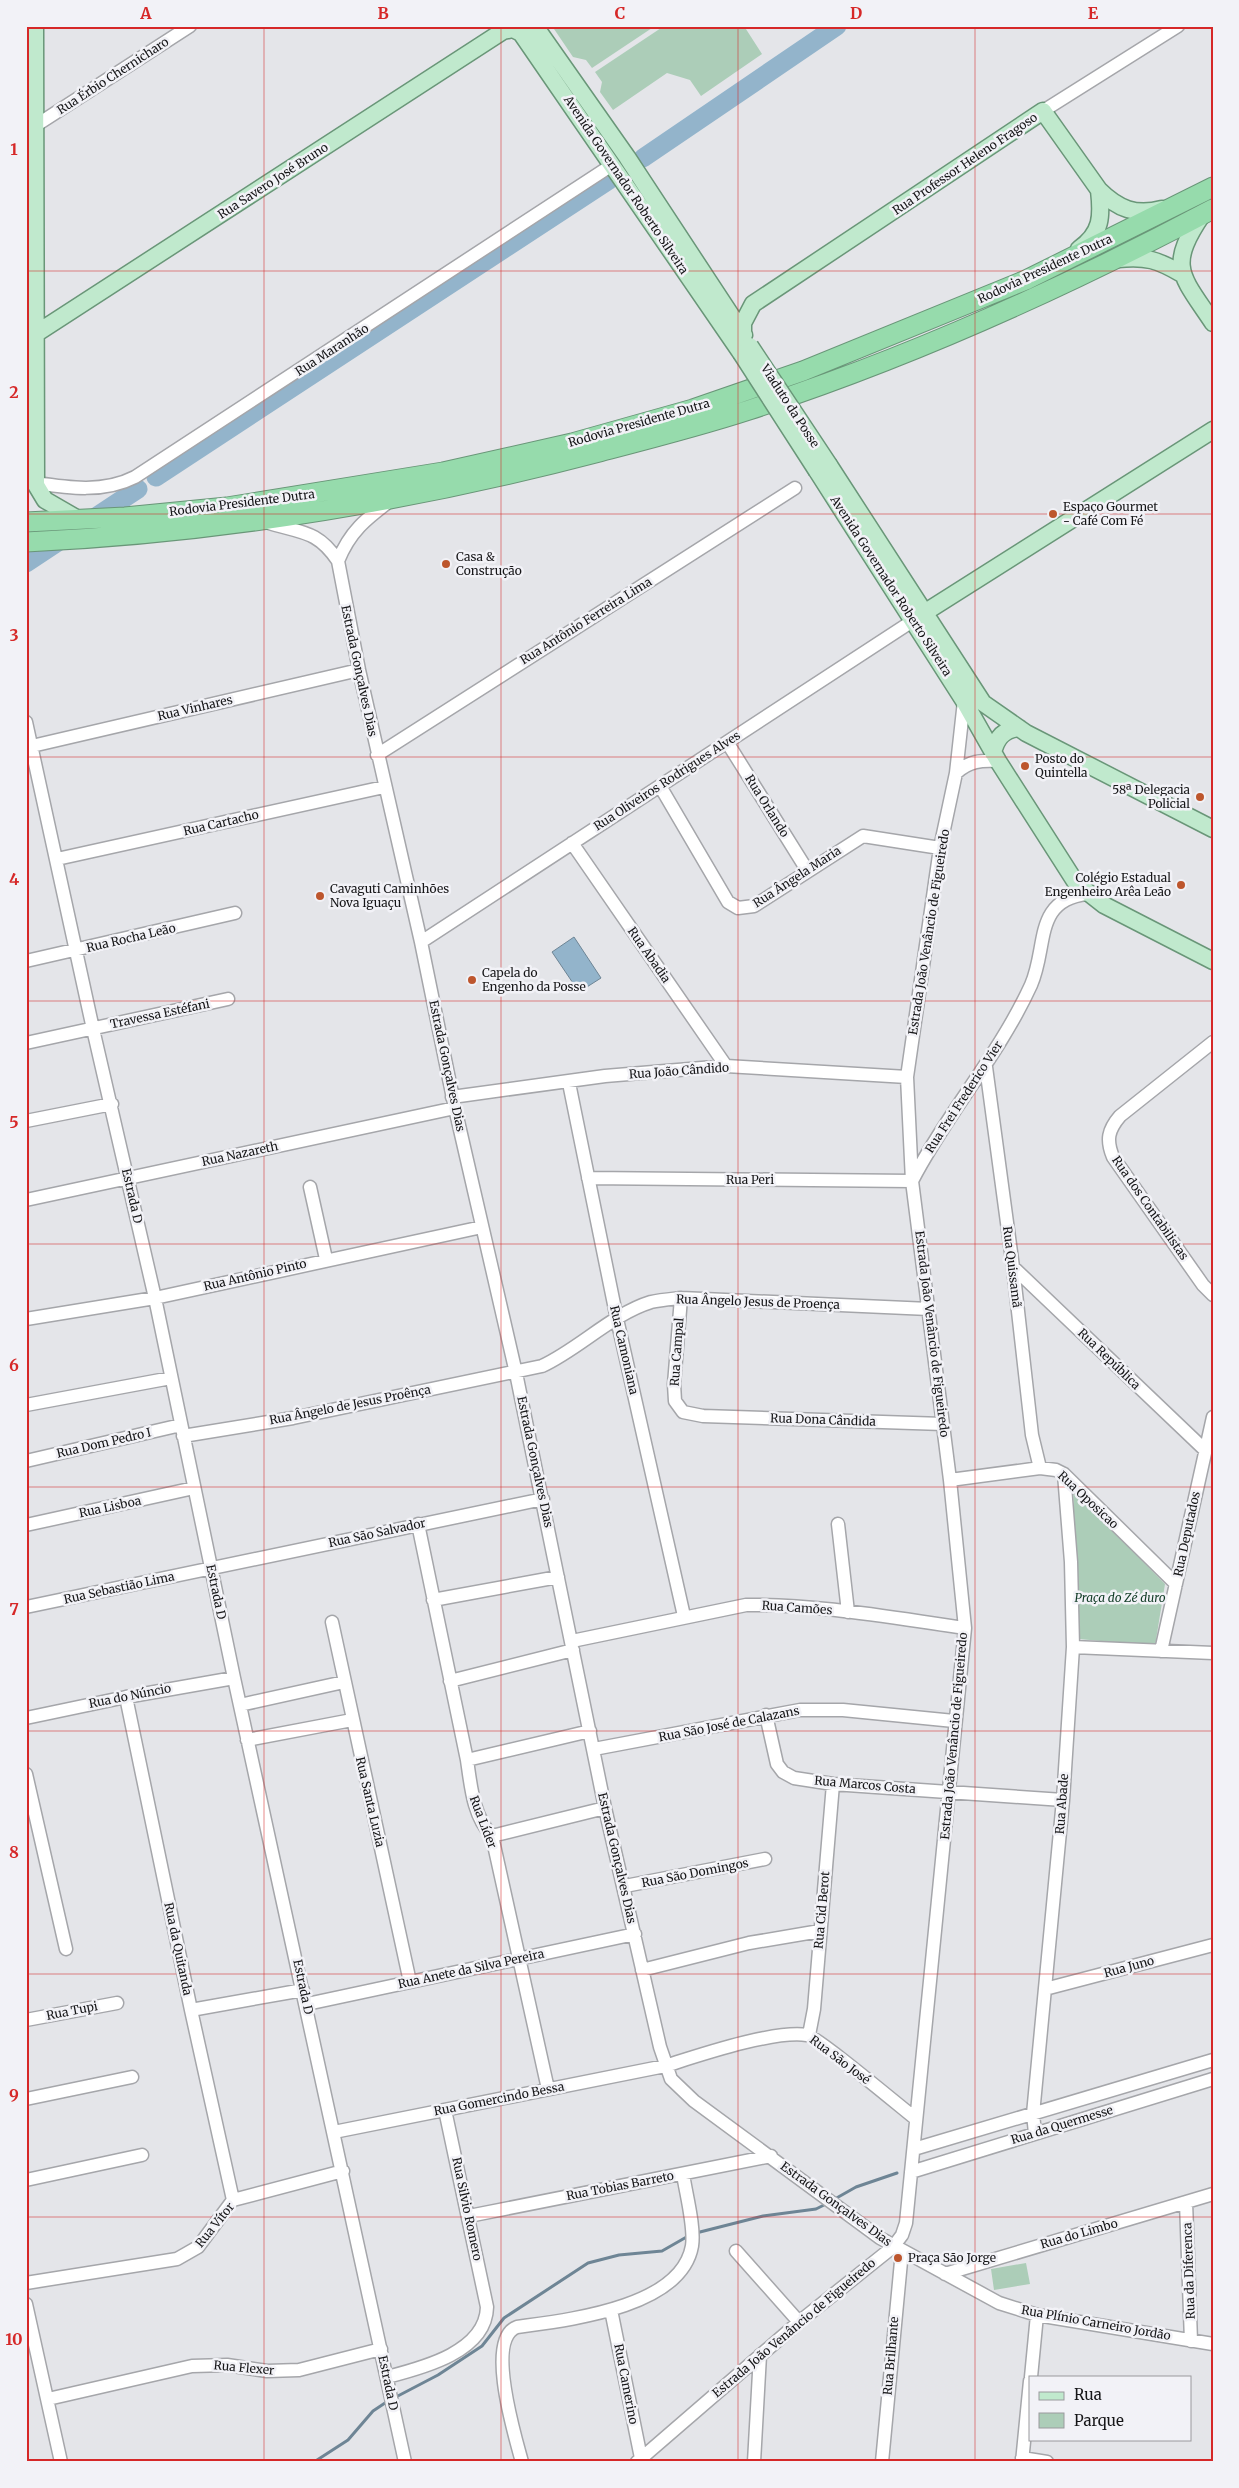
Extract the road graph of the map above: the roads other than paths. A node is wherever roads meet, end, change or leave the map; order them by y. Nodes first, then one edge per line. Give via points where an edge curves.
1 (36, 26) edge
2 (190, 26) edge
3 (535, 26) edge
4 (1178, 26) edge
5 (505, 29) edge
6 (1043, 111) junction
7 (36, 126) junction
8 (612, 165) junction
9 (1213, 187) edge
10 (1099, 190) junction
11 (1177, 206) junction
12 (1207, 212) edge
13 (1118, 259) junction
14 (1054, 267) junction
15 (1182, 274) junction
16 (753, 304) junction
17 (725, 306) junction
18 (1213, 323) edge
19 (32, 330) edge
20 (745, 344) junction
21 (1213, 430) edge
22 (31, 446) edge
23 (823, 468) joint
24 (36, 482) junction
25 (795, 488) dead end
26 (393, 499) junction
27 (80, 519) junction
28 (261, 520) junction
29 (26, 522) edge
30 (34, 542) edge
31 (338, 561) junction
32 (919, 616) junction
33 (359, 670) junction
34 (970, 697) junction
35 (26, 722) edge
36 (1019, 728) junction
37 (727, 742) junction
38 (32, 746) junction
39 (377, 756) junction
40 (996, 757) junction
41 (956, 773) junction
42 (660, 786) junction
43 (384, 787) junction
44 (1213, 829) edge
45 (572, 843) junction
46 (940, 848) junction
47 (58, 860) junction
48 (808, 870) junction
49 (1087, 894) junction
50 (235, 913) dead end
51 (421, 942) junction
52 (76, 951) junction
53 (26, 961) edge
54 (1213, 961) edge
55 (228, 1000) dead end
56 (93, 1029) junction
57 (1213, 1042) edge
58 (26, 1043) edge
59 (726, 1066) junction
60 (986, 1067) junction
61 (907, 1077) junction
62 (569, 1082) junction
63 (454, 1103) junction
64 (112, 1104) junction
65 (26, 1122) edge
66 (128, 1178) junction
67 (588, 1178) junction
68 (912, 1181) junction
69 (310, 1187) dead end
70 (26, 1200) edge
71 (482, 1227) junction
72 (326, 1259) junction
73 (1013, 1266) junction
74 (1213, 1294) edge
75 (155, 1298) junction
76 (681, 1298) junction
77 (929, 1309) junction
78 (26, 1319) edge
79 (617, 1319) junction
80 (516, 1373) junction
81 (171, 1378) junction
82 (26, 1406) edge
83 (704, 1416) joint
84 (1213, 1417) edge
85 (943, 1424) junction
86 (182, 1431) junction
87 (1205, 1450) junction
88 (26, 1460) edge
89 (1040, 1468) junction
90 (1064, 1474) junction
91 (950, 1480) junction
92 (194, 1488) junction
93 (543, 1499) junction
94 (418, 1524) junction
95 (838, 1524) dead end
96 (26, 1525) edge
97 (212, 1569) junction
98 (558, 1577) junction
99 (1176, 1584) junction
100 (432, 1600) junction
101 (26, 1607) edge
102 (848, 1612) junction
103 (684, 1616) junction
104 (332, 1622) dead end
105 (965, 1628) junction
106 (572, 1645) junction
107 (1073, 1647) junction
108 (1161, 1651) junction
109 (1213, 1653) edge
110 (234, 1678) junction
111 (450, 1681) junction
112 (344, 1682) junction
113 (126, 1696) junction
114 (240, 1705) junction
115 (766, 1715) junction
116 (26, 1718) edge
117 (352, 1720) junction
118 (954, 1721) junction
119 (590, 1731) junction
120 (247, 1740) junction
121 (594, 1750) junction
122 (467, 1760) junction
123 (26, 1774) edge
124 (833, 1784) junction
125 (949, 1791) junction
126 (1063, 1800) junction
127 (605, 1808) junction
128 (492, 1836) junction
129 (765, 1859) dead end
130 (625, 1886) junction
131 (820, 1931) junction
132 (635, 1934) junction
133 (1213, 1944) edge
134 (66, 1949) dead end
135 (519, 1959) junction
136 (642, 1970) junction
137 (410, 1982) junction
138 (1045, 1989) junction
139 (304, 1990) junction
140 (117, 2002) dead end
141 (307, 2004) junction
142 (191, 2010) junction
143 (26, 2020) edge
144 (809, 2035) junction
145 (1213, 2060) edge
146 (665, 2066) junction
147 (132, 2078) dead end
148 (1213, 2079) edge
149 (548, 2089) junction
150 (26, 2098) edge
151 (445, 2110) junction
152 (1033, 2114) junction
153 (916, 2120) junction
154 (334, 2132) junction
155 (1035, 2133) junction
156 (914, 2149) junction
157 (142, 2155) dead end
158 (771, 2156) junction
159 (343, 2171) junction
160 (912, 2172) junction
161 (683, 2174) junction
162 (26, 2180) edge
163 (1213, 2194) edge
164 (233, 2200) junction
165 (1186, 2202) junction
166 (469, 2216) junction
167 (898, 2249) junction
168 (736, 2251) dead end
169 (946, 2274) junction
170 (26, 2282) edge
171 (26, 2304) edge
172 (611, 2310) junction
173 (1037, 2315) junction
174 (799, 2322) junction
175 (28, 2323) edge
176 (1191, 2340) junction
177 (1213, 2344) edge
178 (381, 2348) junction
179 (760, 2355) junction
180 (1031, 2376) edge
181 (388, 2381) junction
182 (1029, 2391) edge
183 (48, 2399) junction
184 (639, 2460) edge
185 (1022, 2460) edge
186 (61, 2462) edge
187 (405, 2462) edge
188 (522, 2462) edge
189 (754, 2462) edge
190 (882, 2462) edge
191 (1047, 2462) edge

1 - 7 main road
2 - 7 street, Rua Érbio Chernicharo
3 - 17 main road, Avenida Governador Roberto Silveira via 627,157
4 - 6 street, Rua Professor Heleno Fragoso
5 - 8 main road, Avenida Governador Roberto Silveira via 521,32
5 - 19 main road, Rua Savero José Bruno
6 - 10 main road
6 - 16 main road, Rua Professor Heleno Fragoso
7 - 19 main road
8 - 20 main road, Avenida Governador Roberto Silveira
8 - 24 street, Rua Maranhão via 135,477 106,488 63,487
9 - 11 highway, Rodovia Presidente Dutra
10 - 11 main road via 1118,206 1132,211 1152,212
10 - 14 main road via 1102,213 1098,231 1088,244
11 - 14 highway, Rodovia Presidente Dutra
12 - 13 highway, Rodovia Presidente Dutra
12 - 15 main road via 1183,247
13 - 15 main road via 1148,258
13 - 26 highway, Rodovia Presidente Dutra via 1021,305 748,411 538,468
14 - 27 highway, Rodovia Presidente Dutra via 747,392 572,443 442,472 226,507
15 - 18 main road
16 - 17 main road, Rua Professor Heleno Fragoso
16 - 20 main road via 743,323
17 - 20 main road, Avenida Governador Roberto Silveira
19 - 22 main road
20 - 23 main road, Viaduto da Posse, bridge
21 - 32 main road, Rua Oliveiros Rodrigues Alves
22 - 24 main road
23 - 32 main road, Avenida Governador Roberto Silveira
24 - 27 main road via 45,500
25 - 39 street, Rua Antônio Ferreira Lima
26 - 28 highway, Rodovia Presidente Dutra
26 - 31 street via 355,529
27 - 29 highway, Rodovia Presidente Dutra
28 - 30 highway, Rodovia Presidente Dutra
28 - 31 street, Estrada Gonçalves Dias via 323,541
31 - 33 street, Estrada Gonçalves Dias
32 - 34 main road, Avenida Governador Roberto Silveira
32 - 37 street, Rua Oliveiros Rodrigues Alves
33 - 38 street, Rua Vinhares
33 - 39 street, Estrada Gonçalves Dias
34 - 36 main road
34 - 40 main road
34 - 41 street, Estrada João Venâncio de Figueiredo
35 - 38 street, Estrada D
36 - 40 main road via 1002,734 997,740
36 - 44 main road
37 - 42 street, Rua Oliveiros Rodrigues Alves
37 - 48 street, Rua Orlando
38 - 47 street, Estrada D
39 - 43 street, Estrada Gonçalves Dias
40 - 41 street via 969,763
40 - 49 main road via 1066,870
41 - 46 street, Estrada João Venâncio de Figueiredo
42 - 45 street, Rua Oliveiros Rodrigues Alves
42 - 48 street, Rua Ângela Maria via 728,902 734,907 754,906
43 - 47 street, Rua Cartacho
43 - 51 street, Estrada Gonçalves Dias
45 - 51 street, Rua Oliveiros Rodrigues Alves
45 - 59 street, Rua Abadia
46 - 48 street, Rua Ângela Maria via 863,836
46 - 61 street, Estrada João Venâncio de Figueiredo
47 - 52 street, Estrada D
49 - 54 main road
49 - 60 street, Rua Frei Frederico Vier via 1068,897 1052,911 1032,984
50 - 52 street, Rua Rocha Leão
51 - 63 street, Estrada Gonçalves Dias
52 - 53 street, Rua Rocha Leão
52 - 56 street, Estrada D
55 - 56 street, Travessa Estéfani
56 - 58 street, Travessa Estéfani
56 - 64 street, Estrada D
57 - 74 street, Rua dos Contabilistas via 1120,1116 1108,1136 1113,1157 1203,1285
59 - 61 street, Rua João Cândido
59 - 62 street, Rua João Cândido
60 - 68 street, Rua Frei Frederico Vier via 935,1140
60 - 73 street, Rua Quissamã
61 - 68 street, Estrada João Venâncio de Figueiredo
62 - 63 street, Rua João Cândido
62 - 67 street, Rua Camoniana
63 - 66 street, Rua Nazareth
63 - 71 street, Estrada Gonçalves Dias
64 - 65 street
64 - 66 street, Estrada D
66 - 70 street, Rua Nazareth
66 - 75 street, Estrada D
67 - 68 street, Rua Peri
67 - 79 street, Rua Camoniana
68 - 77 street, Estrada João Venâncio de Figueiredo
69 - 72 street
71 - 72 street, Rua Antônio Pinto
71 - 80 street, Estrada Gonçalves Dias
72 - 75 street, Rua Antônio Pinto
73 - 87 street, Rua República
73 - 89 street, Rua Quissamã via 1032,1435
75 - 78 street, Rua Antônio Pinto
75 - 81 street, Estrada D
76 - 77 street, Rua Ângelo Jesus de Proença
76 - 79 street, Rua Ângelo Jesus de Proença via 651,1302
76 - 83 street, Rua Campal via 675,1400 683,1412
77 - 85 street, Estrada João Venâncio de Figueiredo
79 - 80 street, Rua Ângelo Jesus de Proença via 561,1357
79 - 103 street, Rua Camoniana
80 - 86 street, Rua Ângelo de Jesus Proênça via 293,1418
80 - 93 street, Estrada Gonçalves Dias
81 - 82 street
81 - 86 street, Estrada D
83 - 85 street, Rua Dona Cândida
84 - 87 street, Rua Deputados
85 - 91 street, Estrada João Venâncio de Figueiredo
86 - 88 street, Rua Dom Pedro I
86 - 92 street, Estrada D
87 - 99 street, Rua Deputados
89 - 90 street, Rua Oposicao
89 - 91 street, Rua Oposicao
90 - 99 street, Rua Oposicao
90 - 107 street, Rua Abade
91 - 105 street, Estrada João Venâncio de Figueiredo
92 - 96 street, Rua Lisboa
92 - 97 street, Estrada D
93 - 94 street, Rua São Salvador
93 - 98 street, Estrada Gonçalves Dias
94 - 97 street, Rua São Salvador
94 - 100 street, Rua Líder
95 - 102 street
97 - 101 street, Rua Sebastião Lima
97 - 110 street, Estrada D
98 - 100 street
98 - 106 street, Estrada Gonçalves Dias
99 - 108 street, Rua Deputados
100 - 111 street, Rua Líder
102 - 103 street, Rua Camões via 754,1605
102 - 105 street, Rua Camões
103 - 106 street, Rua Camões
104 - 112 street, Rua Santa Luzia
105 - 118 street, Estrada João Venâncio de Figueiredo
106 - 111 street, Rua Camões
106 - 119 street, Estrada Gonçalves Dias
107 - 108 street
107 - 126 street, Rua Abade
108 - 109 street
110 - 113 street, Rua do Núncio
110 - 114 street, Estrada D
111 - 122 street, Rua Líder
112 - 114 street
112 - 117 street, Rua Santa Luzia
113 - 116 street, Rua do Núncio
113 - 142 street, Rua da Quitanda
114 - 120 street, Estrada D
115 - 118 street, Rua São José de Calazans via 800,1710 843,1710
115 - 121 street, Rua São José de Calazans via 716,1728
115 - 124 street, Rua Marcos Costa via 774,1757 784,1772 794,1778
117 - 120 street
117 - 137 street, Rua Santa Luzia
118 - 125 street, Estrada João Venâncio de Figueiredo
119 - 121 street, Estrada Gonçalves Dias
119 - 122 street
120 - 139 street, Estrada D
121 - 127 street, Estrada Gonçalves Dias
122 - 128 street, Rua Líder via 478,1815
123 - 134 street
124 - 125 street, Rua Marcos Costa
124 - 131 street, Rua Cid Berot
125 - 126 street, Rua Marcos Costa
125 - 153 street, Estrada João Venâncio de Figueiredo
126 - 138 street, Rua Abade
127 - 128 street
127 - 130 street, Estrada Gonçalves Dias
128 - 135 street, Rua Líder
129 - 130 street, Rua São Domingos
130 - 132 street, Estrada Gonçalves Dias
131 - 136 street via 779,1936
131 - 144 street, Rua Cid Berot
132 - 135 street, Rua Anete da Silva Pereira
132 - 136 street, Estrada Gonçalves Dias
133 - 138 street, Rua Juno
135 - 137 street, Rua Anete da Silva Pereira
135 - 149 street, Rua Líder
136 - 146 street, Estrada Gonçalves Dias
137 - 141 street, Rua Anete da Silva Pereira
138 - 152 street, Rua Abade
139 - 141 street, Estrada D
139 - 142 street
140 - 143 street, Rua Tupi
141 - 154 street, Estrada D
142 - 164 street, Rua da Quitanda
144 - 146 street, Rua São José via 782,2036 740,2044
144 - 153 street, Rua São José
145 - 152 street, Rua da Quermesse
146 - 149 street, Rua Gomercindo Bessa
146 - 158 street, Estrada Gonçalves Dias via 680,2089
147 - 150 street
148 - 155 street, Rua da Quermesse
149 - 151 street, Rua Gomercindo Bessa
151 - 154 street, Rua Gomercindo Bessa
151 - 166 street, Rua Silvio Romero
152 - 155 street, Rua Abade
152 - 156 street, Rua da Quermesse
153 - 156 street, Estrada João Venâncio de Figueiredo
154 - 159 street, Estrada D
155 - 160 street, Rua da Quermesse
156 - 160 street, Estrada João Venâncio de Figueiredo
157 - 162 street
158 - 161 street, Rua Tobias Barreto
158 - 167 street, Estrada Gonçalves Dias
159 - 164 street, Rua Vítor
159 - 178 street, Estrada D
160 - 167 street, Estrada João Venâncio de Figueiredo via 906,2223
161 - 166 street, Rua Tobias Barreto
161 - 172 street via 692,2244 686,2264 672,2279 635,2302
163 - 165 street, Rua do Limbo
164 - 170 street, Rua Vítor via 198,2247 177,2259
165 - 169 street, Rua do Limbo
165 - 176 street, Rua da Diferenca
166 - 181 street, Rua Silvio Romero via 487,2316 479,2331 461,2349
167 - 169 street, Rua Plínio Carneiro Jordão
167 - 174 street, Estrada João Venâncio de Figueiredo
167 - 190 street, Rua Brilhante
168 - 174 street
169 - 173 street, Rua Plínio Carneiro Jordão via 999,2303
171 - 175 street
172 - 184 street, Rua Camerino
172 - 188 street via 509,2330 503,2346 502,2369
173 - 176 street, Rua Plínio Carneiro Jordão
173 - 180 street
174 - 179 street, Estrada João Venâncio de Figueiredo
175 - 183 street
176 - 177 street, Rua Plínio Carneiro Jordão
178 - 181 street, Estrada D
178 - 183 street, Rua Flexer via 299,2370 267,2372 227,2365 192,2366
179 - 184 street, Estrada João Venâncio de Figueiredo
179 - 189 street
181 - 187 street, Estrada D
182 - 185 street
183 - 186 street
185 - 191 street

